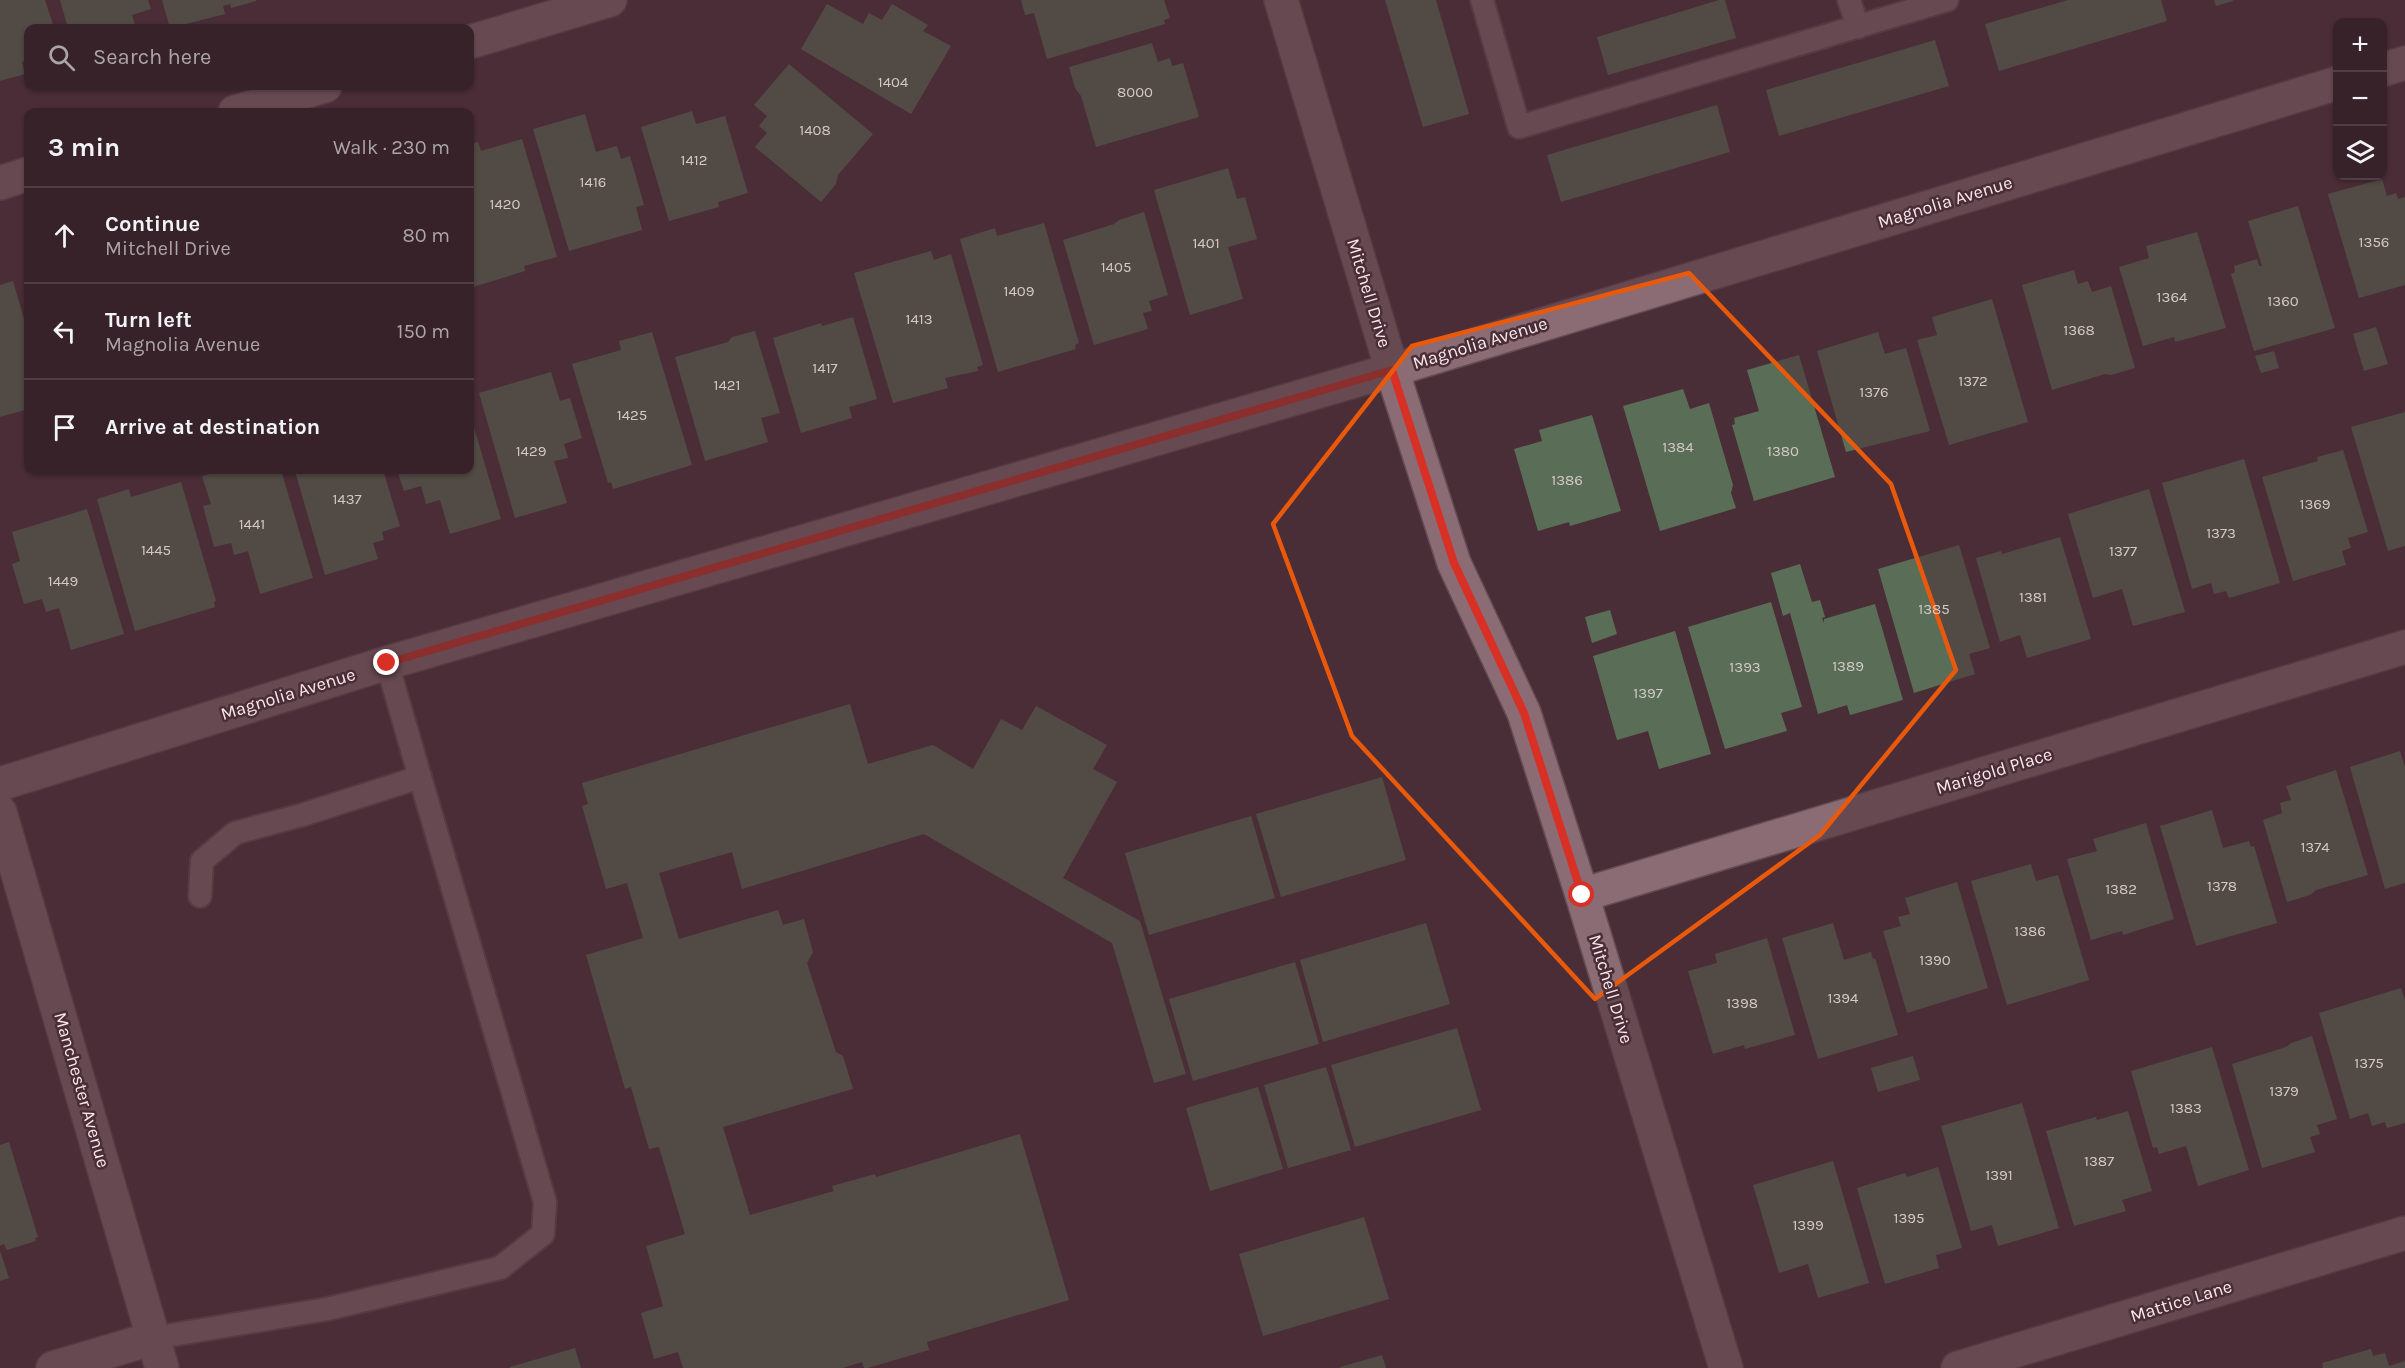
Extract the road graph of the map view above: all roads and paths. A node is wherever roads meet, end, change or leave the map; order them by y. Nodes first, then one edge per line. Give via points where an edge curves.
1 (610, 0) edge
2 (1281, 0) edge
3 (1482, 0) edge
4 (1849, 0) edge
5 (1947, 0) edge
6 (1857, 27) junction
7 (474, 41) edge
8 (2405, 63) edge
9 (2387, 68) edge
10 (2333, 84) edge
11 (311, 90) edge
12 (249, 108) edge
13 (24, 175) edge
14 (0, 183) edge
15 (1392, 370) junction
16 (2405, 647) edge
17 (387, 663) junction
18 (420, 777) junction
19 (0, 784) edge
20 (0, 812) edge
21 (1582, 895) junction
22 (200, 896) dead end
23 (2405, 1233) edge
24 (158, 1353) edge
25 (53, 1368) edge
26 (1726, 1368) edge
27 (1958, 1368) edge

1 - 7 street
2 - 15 street, Mitchell Drive
3 - 6 lane via 1519,127
4 - 6 lane
5 - 6 lane
8 - 9 street
10 - 15 street, Magnolia Avenue
11 - 12 street
13 - 14 street
15 - 17 street, Magnolia Avenue
15 - 21 street, Mitchell Drive via 1454,563 1524,713
16 - 21 street, Marigold Place
17 - 18 lane
17 - 19 street, Magnolia Avenue
18 - 22 lane via 235,833 202,861
18 - 24 lane via 545,1202 543,1234 500,1268
20 - 24 street, Manchester Avenue
21 - 26 street, Mitchell Drive
23 - 27 street, Mattice Lane
24 - 25 street

